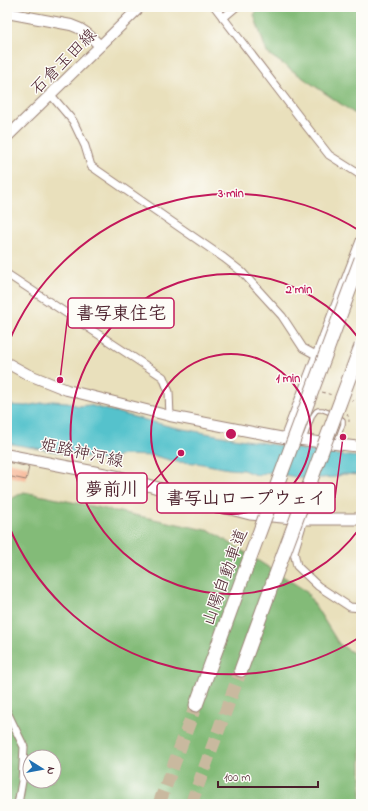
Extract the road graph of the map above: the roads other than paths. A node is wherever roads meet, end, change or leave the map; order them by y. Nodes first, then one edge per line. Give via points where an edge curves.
1 (140, 7) edge
2 (215, 7) edge
3 (236, 7) edge
4 (7, 13) edge
5 (223, 18) junction
6 (100, 46) junction
7 (51, 95) junction
8 (7, 137) edge
9 (361, 178) edge
10 (361, 238) edge
11 (361, 259) edge
12 (7, 274) edge
13 (361, 346) edge
14 (316, 355) junction
15 (7, 363) edge
16 (170, 416) junction
17 (284, 438) junction
18 (304, 440) junction
19 (335, 444) junction
20 (361, 447) edge
21 (7, 455) edge
22 (304, 519) junction
23 (361, 520) edge
24 (361, 608) edge
25 (241, 670) tunnel mouth
26 (196, 705) tunnel mouth
27 (7, 712) edge
28 (18, 804) edge

1 - 6 street, 石倉玉田線
2 - 5 street
3 - 5 street
4 - 6 street via 71,25 86,32
5 - 9 street via 329,155 359,174
6 - 7 street, 石倉玉田線
7 - 8 street, 石倉玉田線
7 - 14 street via 73,121 91,166 242,272 282,316 303,348
10 - 14 street
11 - 26 highway, 山陽自動車道, bridge
12 - 16 street via 163,377 169,392
13 - 25 highway, bridge
14 - 17 street
15 - 16 street via 67,390
16 - 17 street
17 - 18 street
18 - 19 street
18 - 19 lane via 313,415 320,409 343,420
19 - 20 street
21 - 22 main road, 姫路神河線 via 120,477 250,514
22 - 23 main road, 姫路神河線
22 - 24 street via 294,552 297,566 318,586 350,607
27 - 28 street via 24,747

